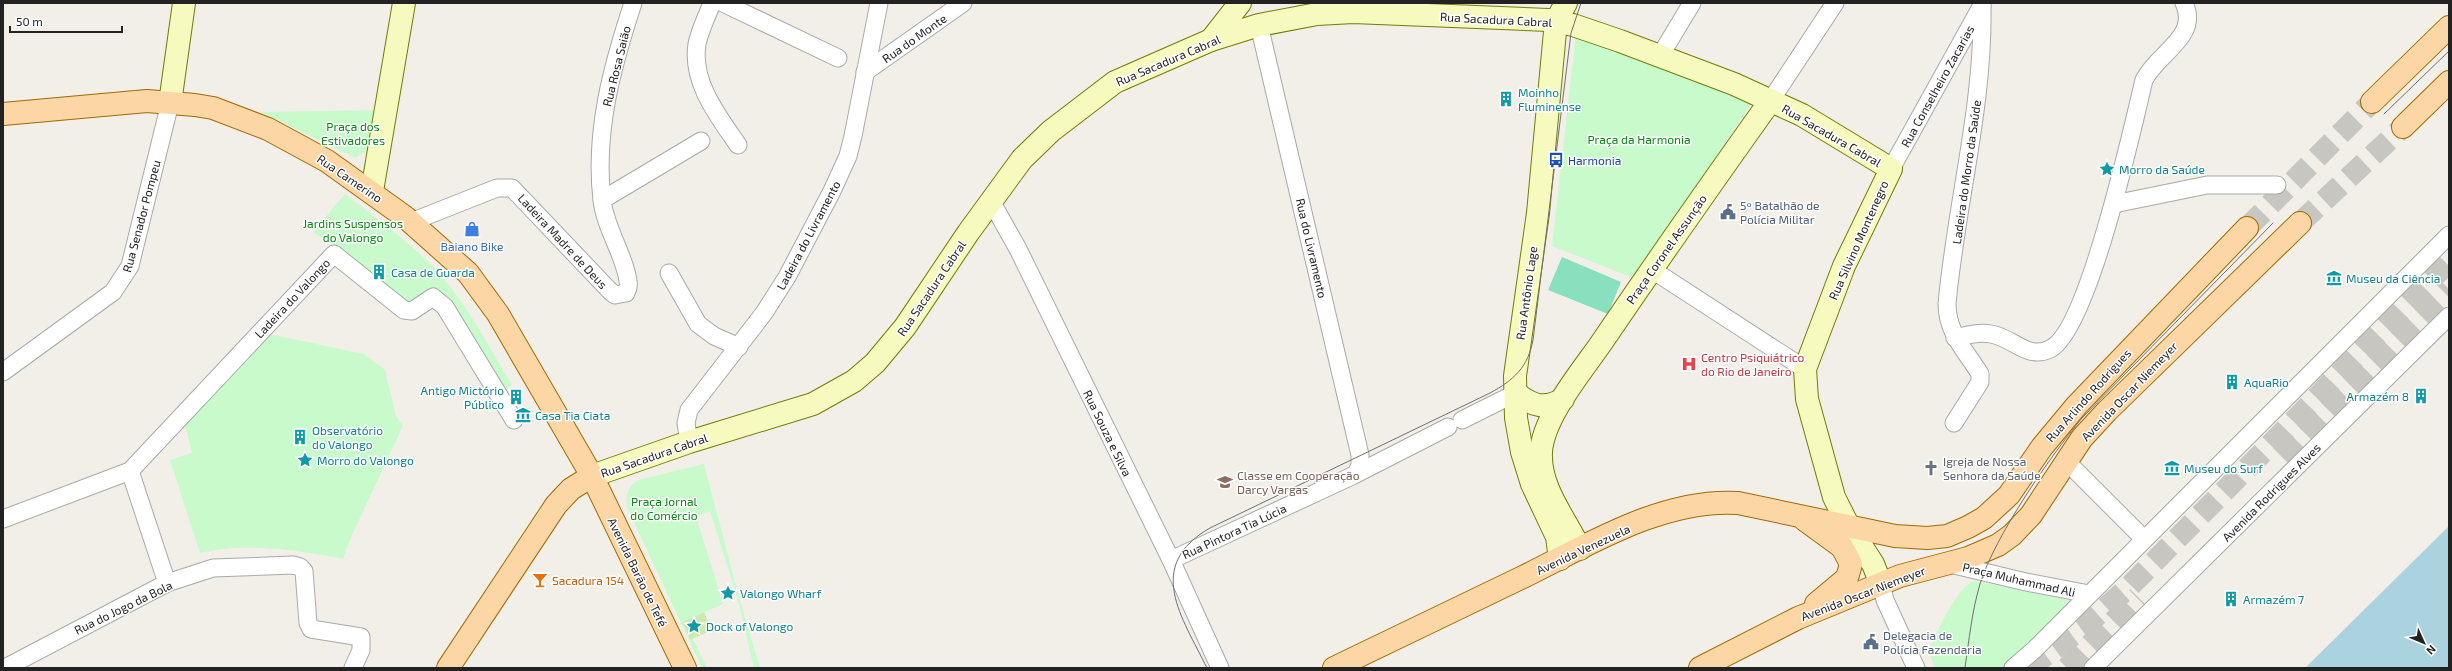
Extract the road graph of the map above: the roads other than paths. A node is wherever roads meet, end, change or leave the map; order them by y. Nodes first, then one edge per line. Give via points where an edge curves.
1 (184, 3) edge
2 (404, 3) edge
3 (633, 3) edge
4 (712, 3) edge
5 (723, 3) edge
6 (879, 3) edge
7 (963, 3) edge
8 (1240, 3) edge
9 (1692, 3) edge
10 (1835, 3) edge
11 (2184, 3) edge
12 (1982, 4) edge
13 (1561, 12) edge
14 (1260, 25) junction
15 (2449, 27) edge
16 (1211, 40) junction
17 (1660, 56) junction
18 (838, 58) dead end
19 (865, 72) junction
20 (2449, 82) edge
21 (1772, 100) junction
22 (2372, 102) tunnel mouth
23 (170, 103) junction
24 (3, 114) edge
25 (2403, 127) tunnel mouth
26 (701, 141) dead end
27 (738, 145) dead end
28 (1890, 169) junction
29 (2277, 185) dead end
30 (372, 191) junction
31 (602, 200) junction
32 (991, 201) junction
33 (2114, 204) junction
34 (411, 222) junction
35 (2300, 223) tunnel mouth
36 (2247, 228) tunnel mouth
37 (2449, 235) edge
38 (1651, 269) junction
39 (669, 273) dead end
40 (626, 292) joint
41 (2449, 316) edge
42 (1955, 338) junction
43 (739, 347) junction
44 (1805, 369) junction
45 (3, 372) edge
46 (1516, 393) junction
47 (1563, 399) junction
48 (514, 420) dead end
49 (1954, 423) dead end
50 (689, 442) junction
51 (2066, 461) junction
52 (1358, 463) junction
53 (130, 471) junction
54 (592, 476) junction
55 (1798, 515) junction
56 (3, 519) edge
57 (1848, 525) junction
58 (2144, 539) junction
59 (1580, 549) junction
60 (1560, 559) junction
61 (1171, 560) junction
62 (1950, 564) junction
63 (167, 584) junction
64 (1881, 584) junction
65 (2088, 594) junction
66 (1798, 618) junction
67 (5, 668) edge
68 (353, 668) edge
69 (448, 668) edge
70 (685, 668) edge
71 (1220, 668) edge
72 (1334, 668) edge
73 (1700, 668) edge
74 (1916, 668) edge
75 (2013, 668) edge
76 (2093, 668) edge

1 - 23 street, Rua Senador Pompeu
2 - 30 street
3 - 31 street, Rua Rosa Saião via 613,65 604,109 601,151
4 - 27 street via 697,43 695,61 704,90
5 - 18 street
6 - 19 street, Ladeira do Livramento
7 - 19 street, Rua do Monte
8 - 16 street
9 - 17 street
10 - 21 street
11 - 33 street via 2188,25 2182,36 2150,67 2144,80
12 - 28 street, Rua Conselheiro Zacarias
12 - 42 street, Ladeira do Morro da Saúde via 1978,93 1947,304 1948,320
13 - 14 street, Rua Sacadura Cabral via 1353,12 1317,14
13 - 17 street, Rua Sacadura Cabral
13 - 46 street, Rua Antônio Lage via 1538,213 1517,356
14 - 16 street, Rua Sacadura Cabral
14 - 52 street, Rua do Livramento
15 - 22 main road
16 - 32 street, Rua Sacadura Cabral via 1102,90 1051,131 1022,159
17 - 21 street, Rua Sacadura Cabral
19 - 43 street, Ladeira do Livramento via 854,136 832,191 787,277
20 - 25 main road
21 - 28 street, Rua Sacadura Cabral via 1802,115
21 - 38 street, Praça Coronel Assunção
23 - 24 main road, Rua Camerino via 147,101
23 - 30 main road, Rua Camerino via 213,108 268,129 327,161
23 - 45 street, Rua Senador Pompeu via 130,266 124,279 114,292
26 - 31 street
28 - 44 street, Rua Silvino Montenegro via 1844,266
29 - 33 street via 2207,185
30 - 34 main road, Rua Camerino
31 - 40 street, Rua Rosa Saião via 606,220 628,281
32 - 50 street, Rua Sacadura Cabral via 906,327 875,363 854,381 812,404
32 - 61 street, Rua Souza e Silva via 1018,249
33 - 42 street via 2098,255 2070,325 2051,349 2028,352 2009,339 1991,334
34 - 40 street, Ladeira Madre de Deus via 497,188 512,188 610,291 615,295
34 - 54 main road, Rua Camerino via 453,258 483,291 549,398
35 - 51 main road, Avenida Oscar Niemeyer via 2107,411 2082,438
36 - 57 main road, Rua Arlindo Rodrigues via 2110,368 2053,432 2009,495 1984,518 1947,536 1927,538 1895,536
37 - 58 street
38 - 44 street
38 - 47 street, Praça Coronel Assunção
39 - 43 street via 698,324 714,336
41 - 76 street, Avenida Rodrigues Alves
42 - 49 street, Ladeira do Morro da Saúde via 1980,374 1980,382
43 - 50 street, Ladeira do Livramento via 689,410 686,423
44 - 57 street, Rua Silvino Montenegro via 1807,399 1827,478
46 - 47 street via 1529,403 1544,407
46 - 52 street, Rua Pintora Tia Lúcia via 1455,424
46 - 60 street, Rua Antônio Lage via 1516,418 1522,452 1530,477 1557,537
47 - 59 street via 1543,437 1541,465 1562,517
48 - 53 street, Ladeira do Valongo via 445,307 433,297 412,311 404,310 334,254
50 - 54 street, Rua Sacadura Cabral
51 - 58 street
51 - 62 main road, Avenida Oscar Niemeyer via 2031,515 2012,535 1987,551
52 - 61 street, Rua Pintora Tia Lúcia via 1352,476
53 - 56 street
53 - 63 street
54 - 69 main road, Rua Sacadura Cabral via 571,489 556,505
54 - 70 main road, Avenida Barão de Tefé
55 - 57 main road, Avenida Venezuela
55 - 59 main road, Avenida Venezuela via 1738,503 1699,503 1665,512
55 - 66 main road via 1842,547 1851,564 1847,578
57 - 64 street, Rua Silvino Montenegro via 1873,564
58 - 65 street
59 - 60 main road, Avenida Venezuela
60 - 72 main road, Avenida Venezuela
61 - 71 street, Rua Souza e Silva
62 - 64 main road, Avenida Oscar Niemeyer via 1912,572
62 - 65 street, Praça Muhammad Ali
63 - 67 street, Rua do Jogo da Bola
63 - 68 street, Rua do Jogo da Bola via 213,568 296,565 304,571 308,623 311,629 361,637 361,650
64 - 66 main road, Avenida Oscar Niemeyer
64 - 74 street, Rua Silvino Montenegro via 1885,600
65 - 75 street
66 - 73 main road, Avenida Oscar Niemeyer

